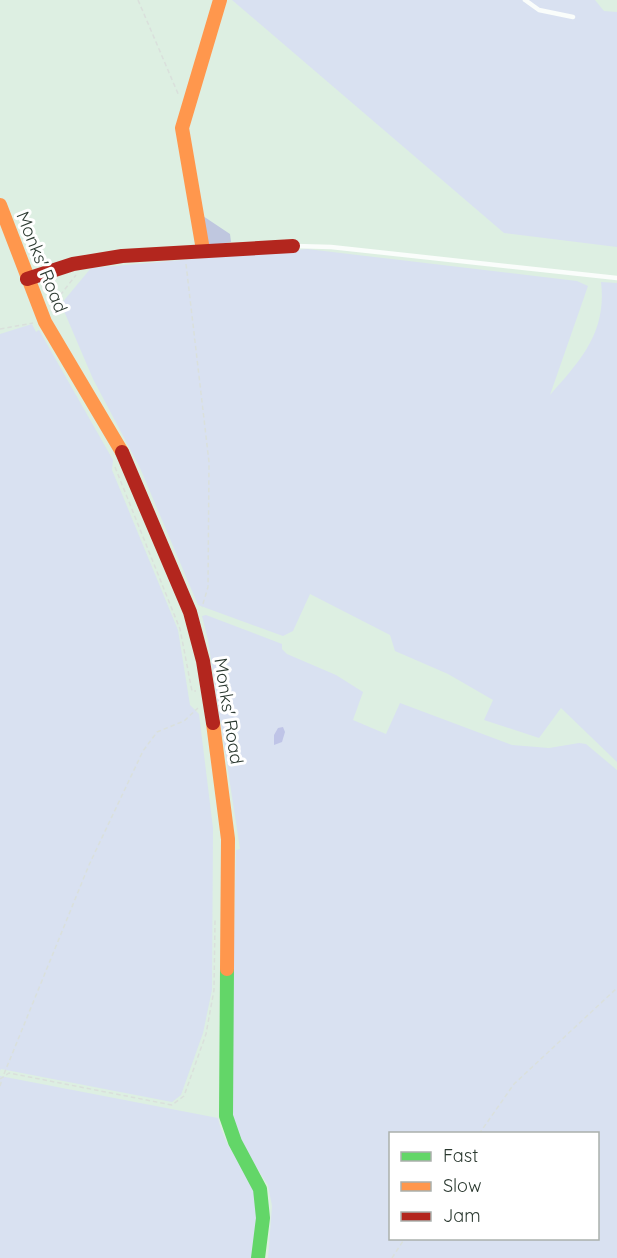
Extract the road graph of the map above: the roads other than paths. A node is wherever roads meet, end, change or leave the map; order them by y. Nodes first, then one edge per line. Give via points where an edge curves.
1 (220, 0) edge
2 (525, 0) edge
3 (573, 17) dead end
4 (0, 205) edge
5 (293, 246) joint
6 (202, 250) junction
7 (617, 278) edge
8 (27, 279) junction
9 (258, 1258) edge

1 - 6 street via 182,128
2 - 3 lane via 539,10
4 - 8 street, Monks' Road
5 - 6 street
5 - 7 lane
6 - 8 street via 87,261
8 - 9 street, Monks' Road via 45,322 122,452 183,594 203,661 228,839 226,1116 233,1143 256,1178 262,1195

